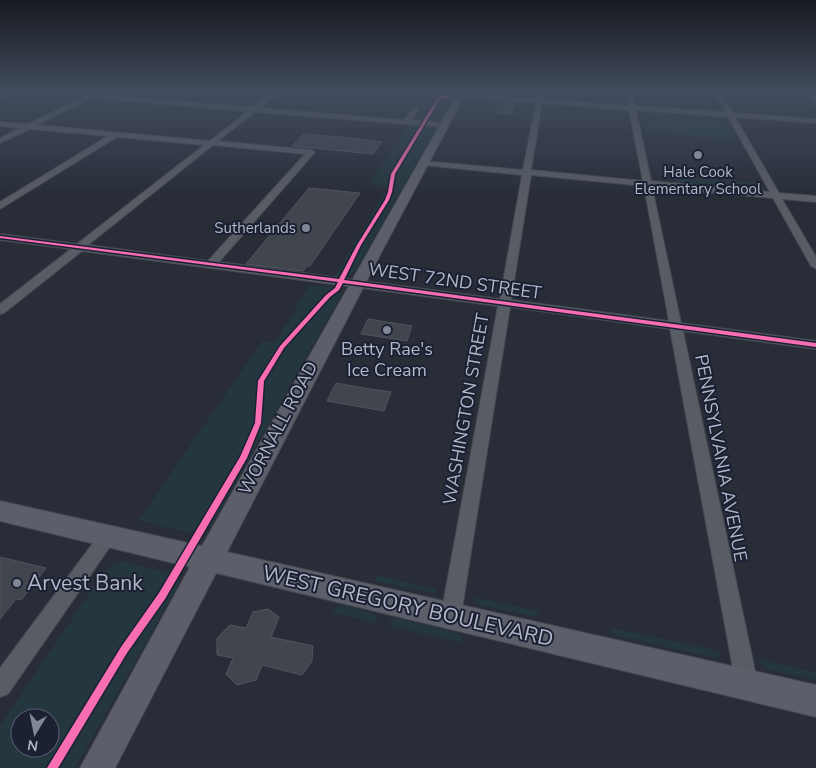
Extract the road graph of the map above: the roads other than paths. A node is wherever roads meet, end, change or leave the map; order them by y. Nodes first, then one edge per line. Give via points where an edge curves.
1 (27, 127) edge
2 (38, 127) edge
3 (230, 127) edge
4 (443, 127) edge
5 (534, 127) edge
6 (637, 127) edge
7 (737, 127) edge
8 (116, 134) junction
9 (0, 141) edge
10 (210, 143) junction
11 (423, 163) junction
12 (526, 172) junction
13 (648, 184) junction
14 (776, 196) junction
15 (816, 200) edge
16 (0, 206) edge
17 (0, 237) edge
18 (79, 248) junction
19 (211, 264) junction
20 (816, 266) edge
21 (357, 283) junction
22 (503, 303) junction
23 (0, 310) edge
24 (676, 327) junction
25 (816, 345) edge
26 (0, 512) edge
27 (108, 536) junction
28 (208, 560) junction
29 (451, 616) junction
30 (747, 685) junction
31 (0, 686) edge
32 (816, 701) edge
33 (97, 768) edge

1 - 9 street
2 - 8 street
3 - 10 street
4 - 11 main road, WORNALL ROAD
5 - 12 street, WASHINGTON STREET
6 - 13 street, PENNSYLVANIA AVENUE
7 - 14 street
8 - 10 street
8 - 16 street
10 - 18 street
10 - 19 street via 311,152
11 - 12 street
11 - 21 main road, WORNALL ROAD
12 - 13 street
12 - 22 street, WASHINGTON STREET
13 - 14 street
13 - 24 street, PENNSYLVANIA AVENUE
14 - 15 street
14 - 20 street
17 - 18 street, WEST 72ND STREET
18 - 19 street, WEST 72ND STREET
18 - 23 street
19 - 21 street, WEST 72ND STREET
21 - 22 street, WEST 72ND STREET
21 - 28 main road, WORNALL ROAD
22 - 24 street, WEST 72ND STREET
22 - 29 street, WASHINGTON STREET
24 - 25 street, WEST 72ND STREET
24 - 30 street, PENNSYLVANIA AVENUE
26 - 27 main road, WEST GREGORY BOULEVARD
27 - 28 main road, WEST GREGORY BOULEVARD
27 - 31 street
28 - 29 main road, WEST GREGORY BOULEVARD
28 - 33 main road, WORNALL ROAD
29 - 30 main road, WEST GREGORY BOULEVARD
30 - 32 main road, WEST GREGORY BOULEVARD

